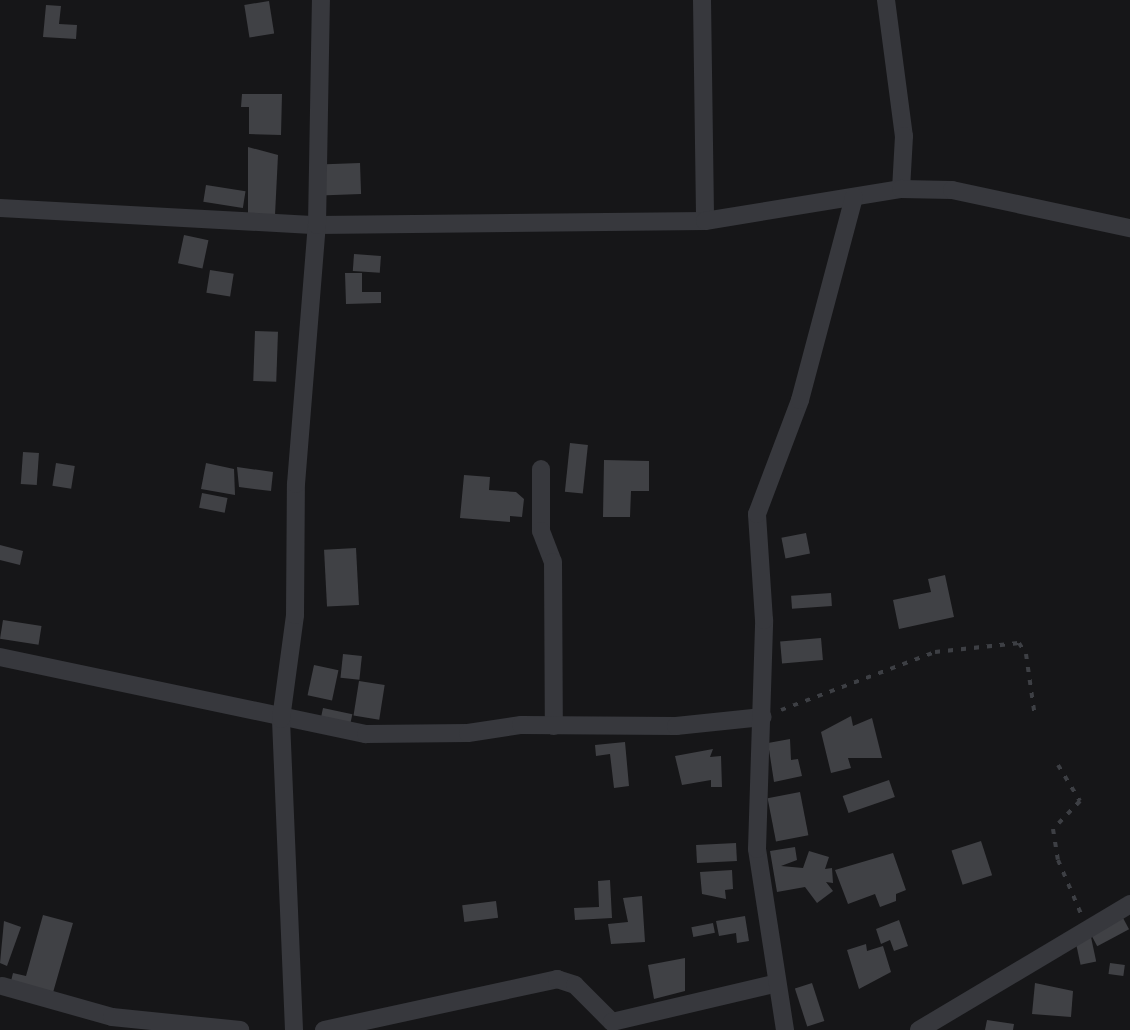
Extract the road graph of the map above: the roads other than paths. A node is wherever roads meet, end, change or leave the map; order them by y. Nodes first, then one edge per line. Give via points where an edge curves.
1 (322, 0) edge
2 (702, 0) edge
3 (886, 0) edge
4 (901, 189) junction
5 (854, 197) junction
6 (0, 208) edge
7 (705, 221) junction
8 (317, 225) junction
9 (1130, 228) edge
10 (541, 470) dead end
11 (0, 657) edge
12 (763, 718) junction
13 (282, 719) junction
14 (554, 726) junction
15 (1130, 904) edge
16 (774, 984) junction
17 (2, 986) edge
18 (240, 1030) edge
19 (294, 1030) edge
20 (324, 1030) edge
21 (785, 1030) edge
22 (919, 1030) edge

1 - 8 street
2 - 7 street
3 - 4 street via 904,136
4 - 5 street
4 - 9 street via 952,190
5 - 7 street
5 - 12 street via 800,400 757,514
6 - 8 street
7 - 8 street
8 - 13 street via 296,484 295,615
10 - 14 street via 541,531 553,562
11 - 13 street
12 - 14 street
12 - 16 street via 757,849
13 - 14 street via 412,736
13 - 19 street
15 - 22 street
16 - 20 street via 612,1022 575,985 557,979
16 - 21 street
17 - 18 street via 112,1017

